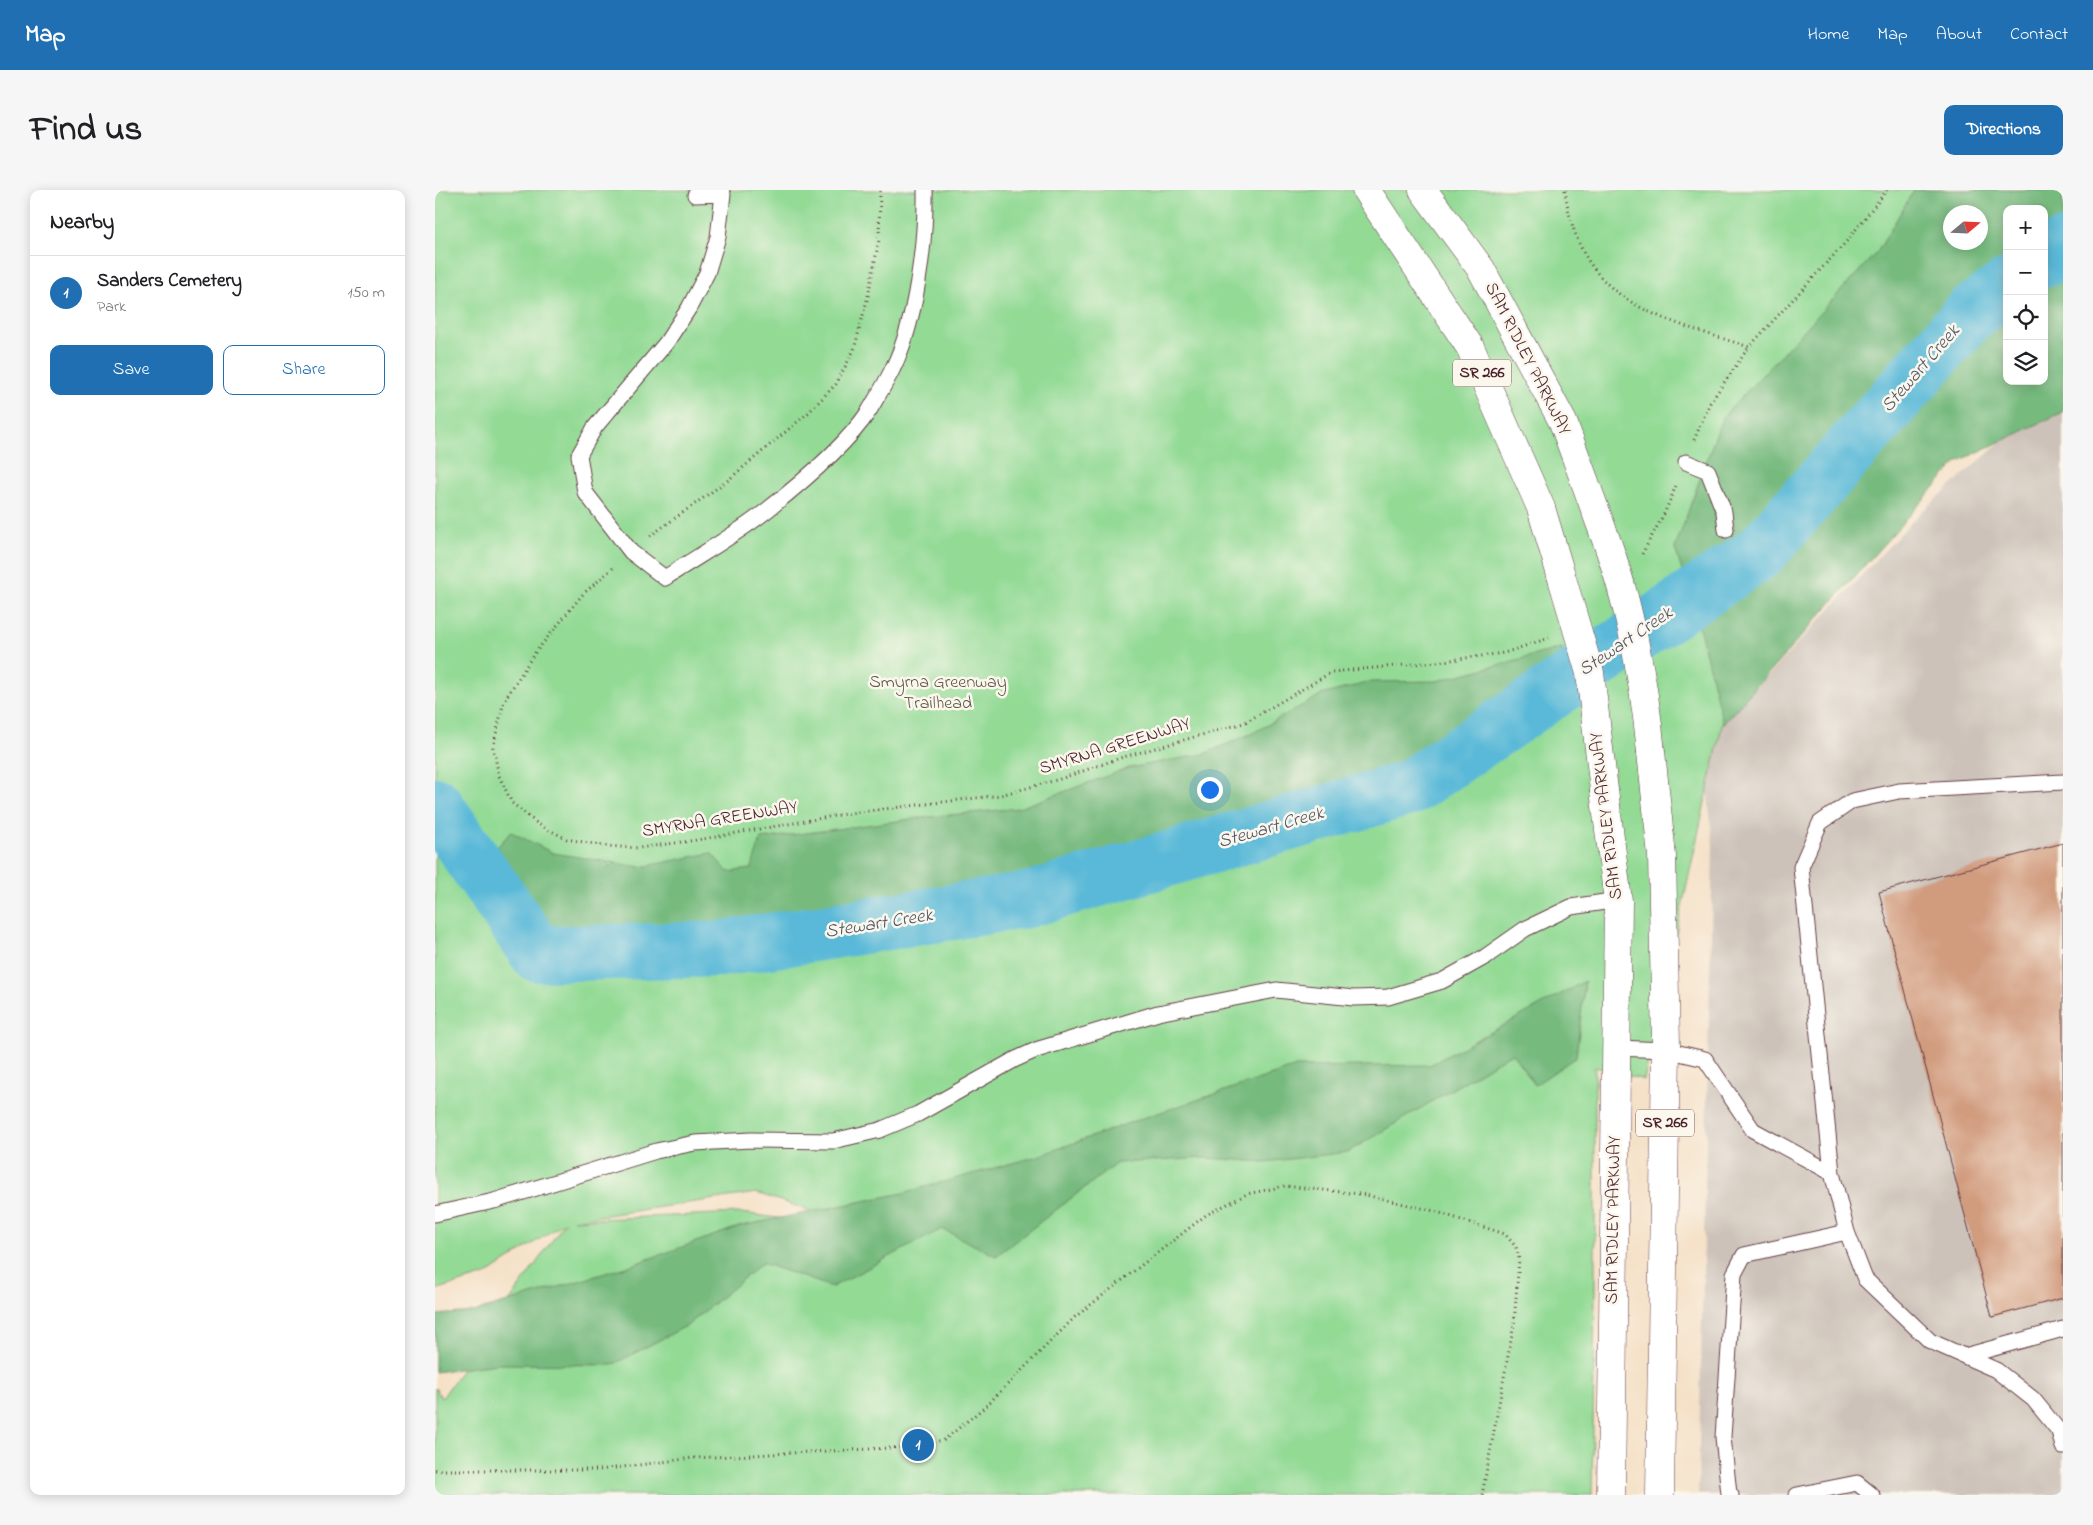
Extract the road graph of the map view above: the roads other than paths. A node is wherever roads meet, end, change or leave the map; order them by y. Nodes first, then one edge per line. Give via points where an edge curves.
1 (925, 190) edge
2 (1367, 190) edge
3 (1423, 190) edge
4 (695, 195) dead end
5 (1686, 462) dead end
6 (1726, 530) dead end
7 (2063, 782) edge
8 (1618, 900) junction
9 (1616, 1048) junction
10 (1666, 1050) junction
11 (1832, 1172) junction
12 (435, 1214) edge
13 (1847, 1232) junction
14 (2063, 1329) edge
15 (1965, 1356) junction
16 (2063, 1447) edge
17 (1611, 1495) edge
18 (1660, 1495) edge
19 (1731, 1495) edge
20 (1797, 1495) edge
21 (1872, 1495) edge

1 - 4 lane via 921,266 907,329 894,367 868,412 805,479 765,512 665,578 631,552 585,492 579,455 595,427 667,342 707,273 717,237 723,194
2 - 8 main road, SAM RIDLEY PARKWAY / SR 266, bridge via 1470,346 1541,508 1590,673
3 - 10 main road, SAM RIDLEY PARKWAY / SR 266, bridge via 1481,269 1563,422 1617,570 1647,706 1662,856
5 - 6 lane via 1708,472 1724,512
7 - 11 lane via 1899,792 1852,801 1820,823 1801,867
8 - 9 main road, SAM RIDLEY PARKWAY / SR 266
8 - 12 lane via 1571,907 1525,929 1442,981 1388,996 1354,998 1277,990 1158,1013 1036,1050 918,1114 880,1130 833,1141 695,1143 655,1151 495,1201
9 - 10 lane
9 - 17 main road, SAM RIDLEY PARKWAY / SR 266
10 - 11 lane via 1705,1059 1753,1130
10 - 18 main road, SAM RIDLEY PARKWAY / SR 266
11 - 13 lane
13 - 15 lane via 1865,1279 1930,1341
13 - 19 lane via 1744,1255 1734,1274 1723,1437
14 - 15 lane
15 - 16 lane via 1996,1370 2033,1399 2059,1432
20 - 21 lane via 1857,1484

